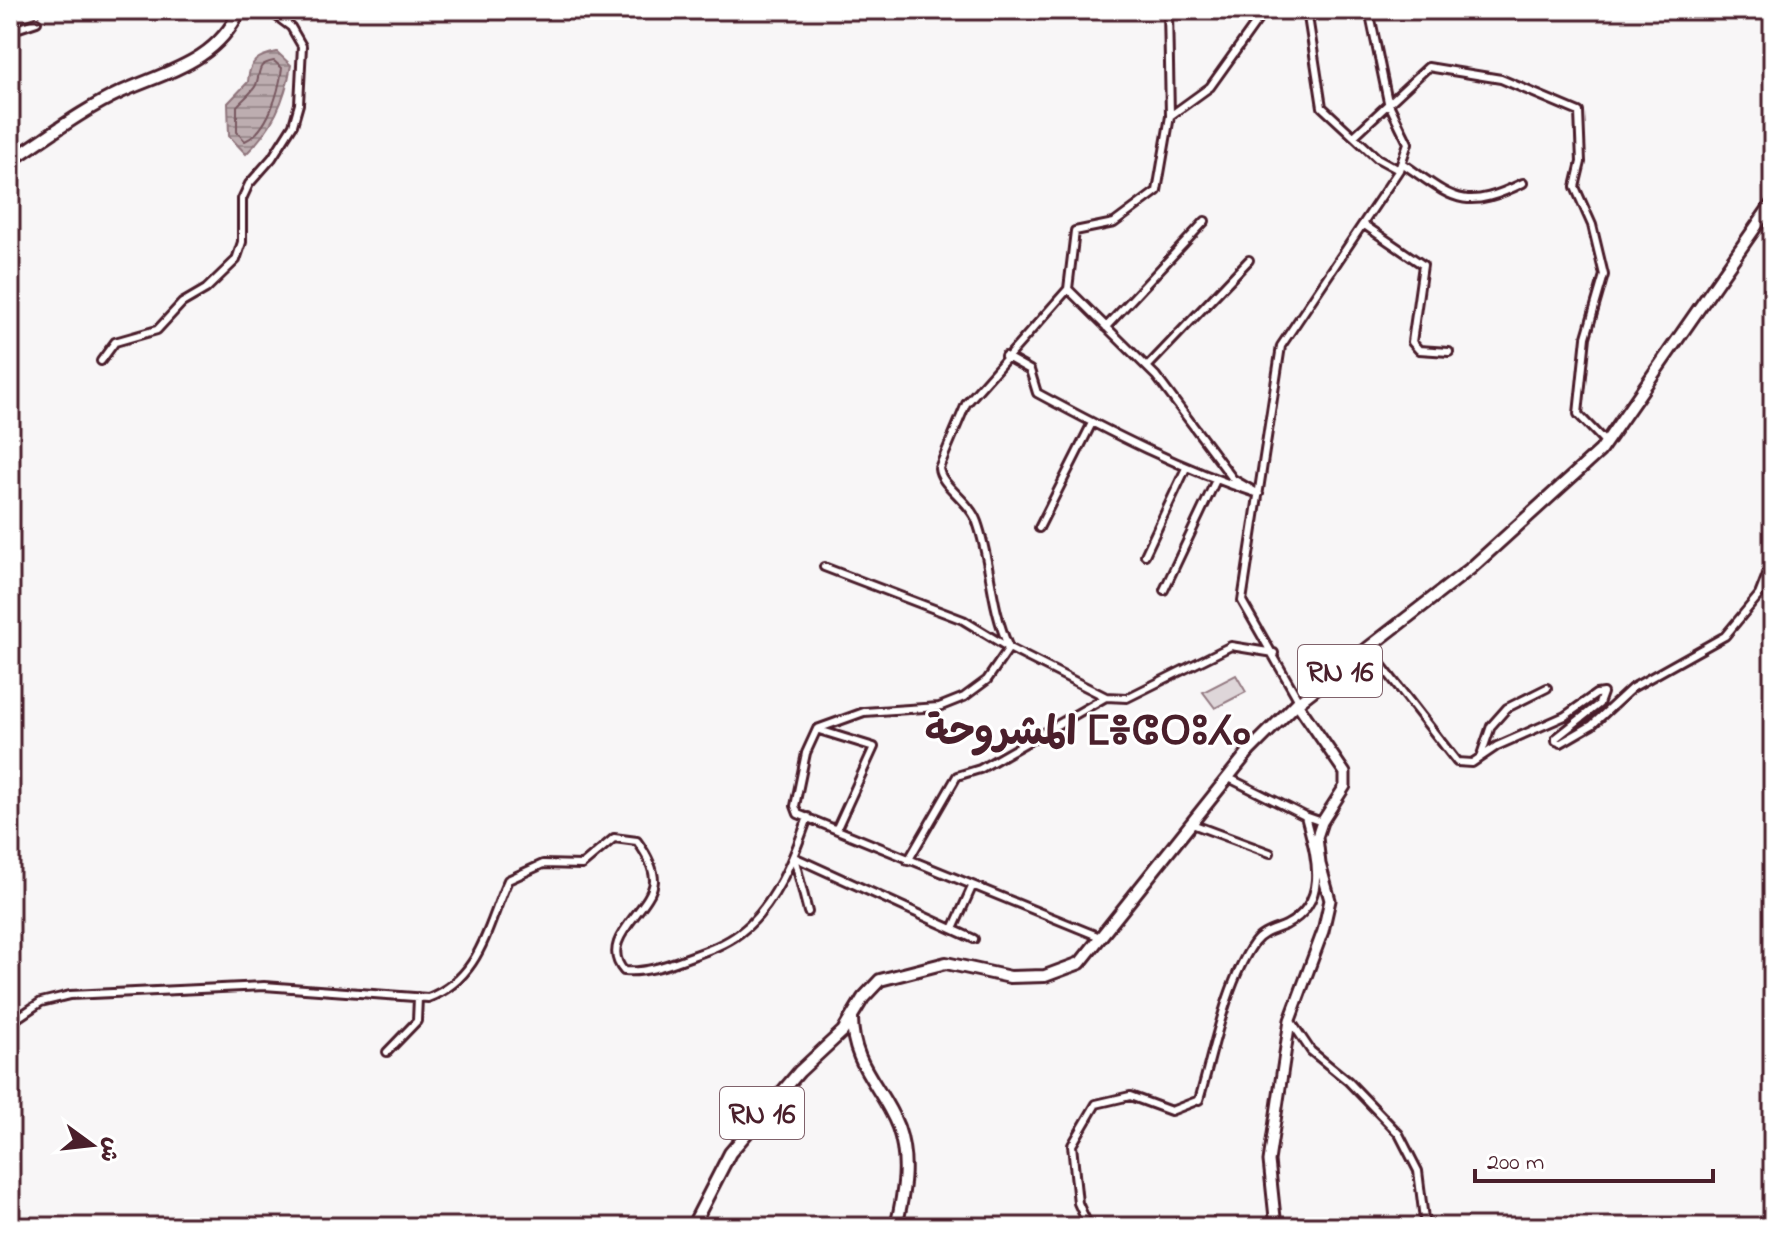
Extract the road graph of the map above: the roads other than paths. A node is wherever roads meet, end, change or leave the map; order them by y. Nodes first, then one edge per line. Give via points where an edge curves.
1 (240, 10) edge
2 (268, 10) edge
3 (1168, 10) edge
4 (1265, 10) edge
5 (1307, 10) edge
6 (1369, 10) edge
7 (37, 22) dead end
8 (10, 31) edge
9 (1388, 102) junction
10 (1170, 116) junction
11 (1354, 136) junction
12 (10, 161) edge
13 (1400, 166) junction
14 (1523, 183) dead end
15 (1773, 202) edge
16 (1205, 221) dead end
17 (1363, 224) junction
18 (1249, 260) dead end
19 (1068, 289) junction
20 (1106, 327) junction
21 (1449, 352) dead end
22 (1005, 356) junction
23 (101, 361) dead end
24 (1147, 367) junction
25 (1092, 423) junction
26 (1606, 443) junction
27 (1186, 468) junction
28 (1216, 480) junction
29 (1259, 494) junction
30 (1039, 528) dead end
31 (1145, 555) dead end
32 (1773, 559) edge
33 (824, 567) dead end
34 (1164, 590) dead end
35 (1009, 648) junction
36 (1369, 649) junction
37 (1274, 654) junction
38 (1547, 688) dead end
39 (1106, 697) junction
40 (1298, 702) junction
41 (817, 729) junction
42 (1480, 757) junction
43 (1229, 778) junction
44 (1305, 816) junction
45 (808, 817) junction
46 (1322, 822) junction
47 (1192, 824) junction
48 (837, 828) junction
49 (1270, 853) dead end
50 (794, 857) junction
51 (908, 861) junction
52 (972, 887) junction
53 (808, 912) dead end
54 (953, 929) junction
55 (1100, 937) junction
56 (974, 939) dead end
57 (418, 997) junction
58 (852, 1015) junction
59 (1290, 1020) junction
60 (10, 1023) edge
61 (387, 1052) dead end
62 (692, 1227) edge
63 (896, 1227) edge
64 (1089, 1227) edge
65 (1276, 1227) edge
66 (1425, 1227) edge

1 - 12 main road via 219,41 182,69 122,92
2 - 23 street via 298,35 302,81 293,125 242,199 242,242 236,260 157,330 115,342
3 - 10 street
4 - 10 street via 1210,87
5 - 11 street via 1322,107
6 - 9 street
7 - 8 street
9 - 11 street
9 - 13 street via 1408,143
9 - 26 street via 1428,67 1501,79 1579,112 1581,162 1575,187 1592,225 1604,275 1586,337 1578,414
10 - 19 street via 1157,191 1114,223 1075,231
11 - 13 street via 1377,158
13 - 14 street via 1467,201 1497,196
13 - 17 street
15 - 26 main road, RN 16
16 - 20 street
17 - 21 street via 1423,265 1412,342 1419,350
17 - 29 street via 1281,346
18 - 24 street
19 - 20 street
19 - 22 street
20 - 24 street
22 - 25 street via 1030,370 1037,393
22 - 35 street via 966,404 939,468 944,480 969,503 978,524 995,617
24 - 29 street via 1233,479
25 - 27 street
25 - 30 street
26 - 36 main road, RN 16 via 1470,569
27 - 28 street
27 - 31 street
28 - 29 street
28 - 34 street
29 - 37 street via 1242,601
32 - 42 street via 1759,595 1725,636 1632,688 1592,725 1561,743 1556,738 1599,704 1603,693
33 - 35 street via 963,620
35 - 39 street
35 - 41 street via 987,680 964,697 939,707 864,712
36 - 40 main road, RN 16
36 - 42 street via 1457,762 1472,763
37 - 39 street via 1231,646 1127,698
37 - 40 street
38 - 42 street via 1507,708 1491,726
39 - 51 street via 980,769 957,776
40 - 43 main road, RN 16
40 - 46 main road via 1345,773 1345,786
41 - 45 street via 795,806 798,814
41 - 48 street via 874,747
43 - 44 street
43 - 47 main road, RN 16
44 - 46 street
44 - 64 street via 1318,868 1314,897 1288,924 1254,943 1236,982 1199,1100 1171,1111 1130,1096 1096,1104 1072,1145 1078,1203
45 - 48 street
45 - 50 street
46 - 59 main road via 1318,851 1330,900
47 - 49 street
47 - 55 main road, RN 16
48 - 51 street
50 - 53 street
50 - 54 street
50 - 57 street via 743,931 721,945 637,972 624,971 617,955 623,930 654,882 637,841 614,838 582,865 543,864 525,870 508,880 467,974 444,992
51 - 52 street
52 - 54 street
52 - 55 street
54 - 56 street
55 - 58 main road, RN 16 via 1080,963 1045,976 1010,977 946,963 880,980
57 - 60 street via 264,986 70,995 41,1002
57 - 61 street via 417,1021
58 - 62 main road, RN 16 via 730,1153
58 - 63 main road via 857,1057 897,1126 905,1153
59 - 65 main road via 1269,1161
59 - 66 street via 1311,1051 1399,1134 1418,1171

